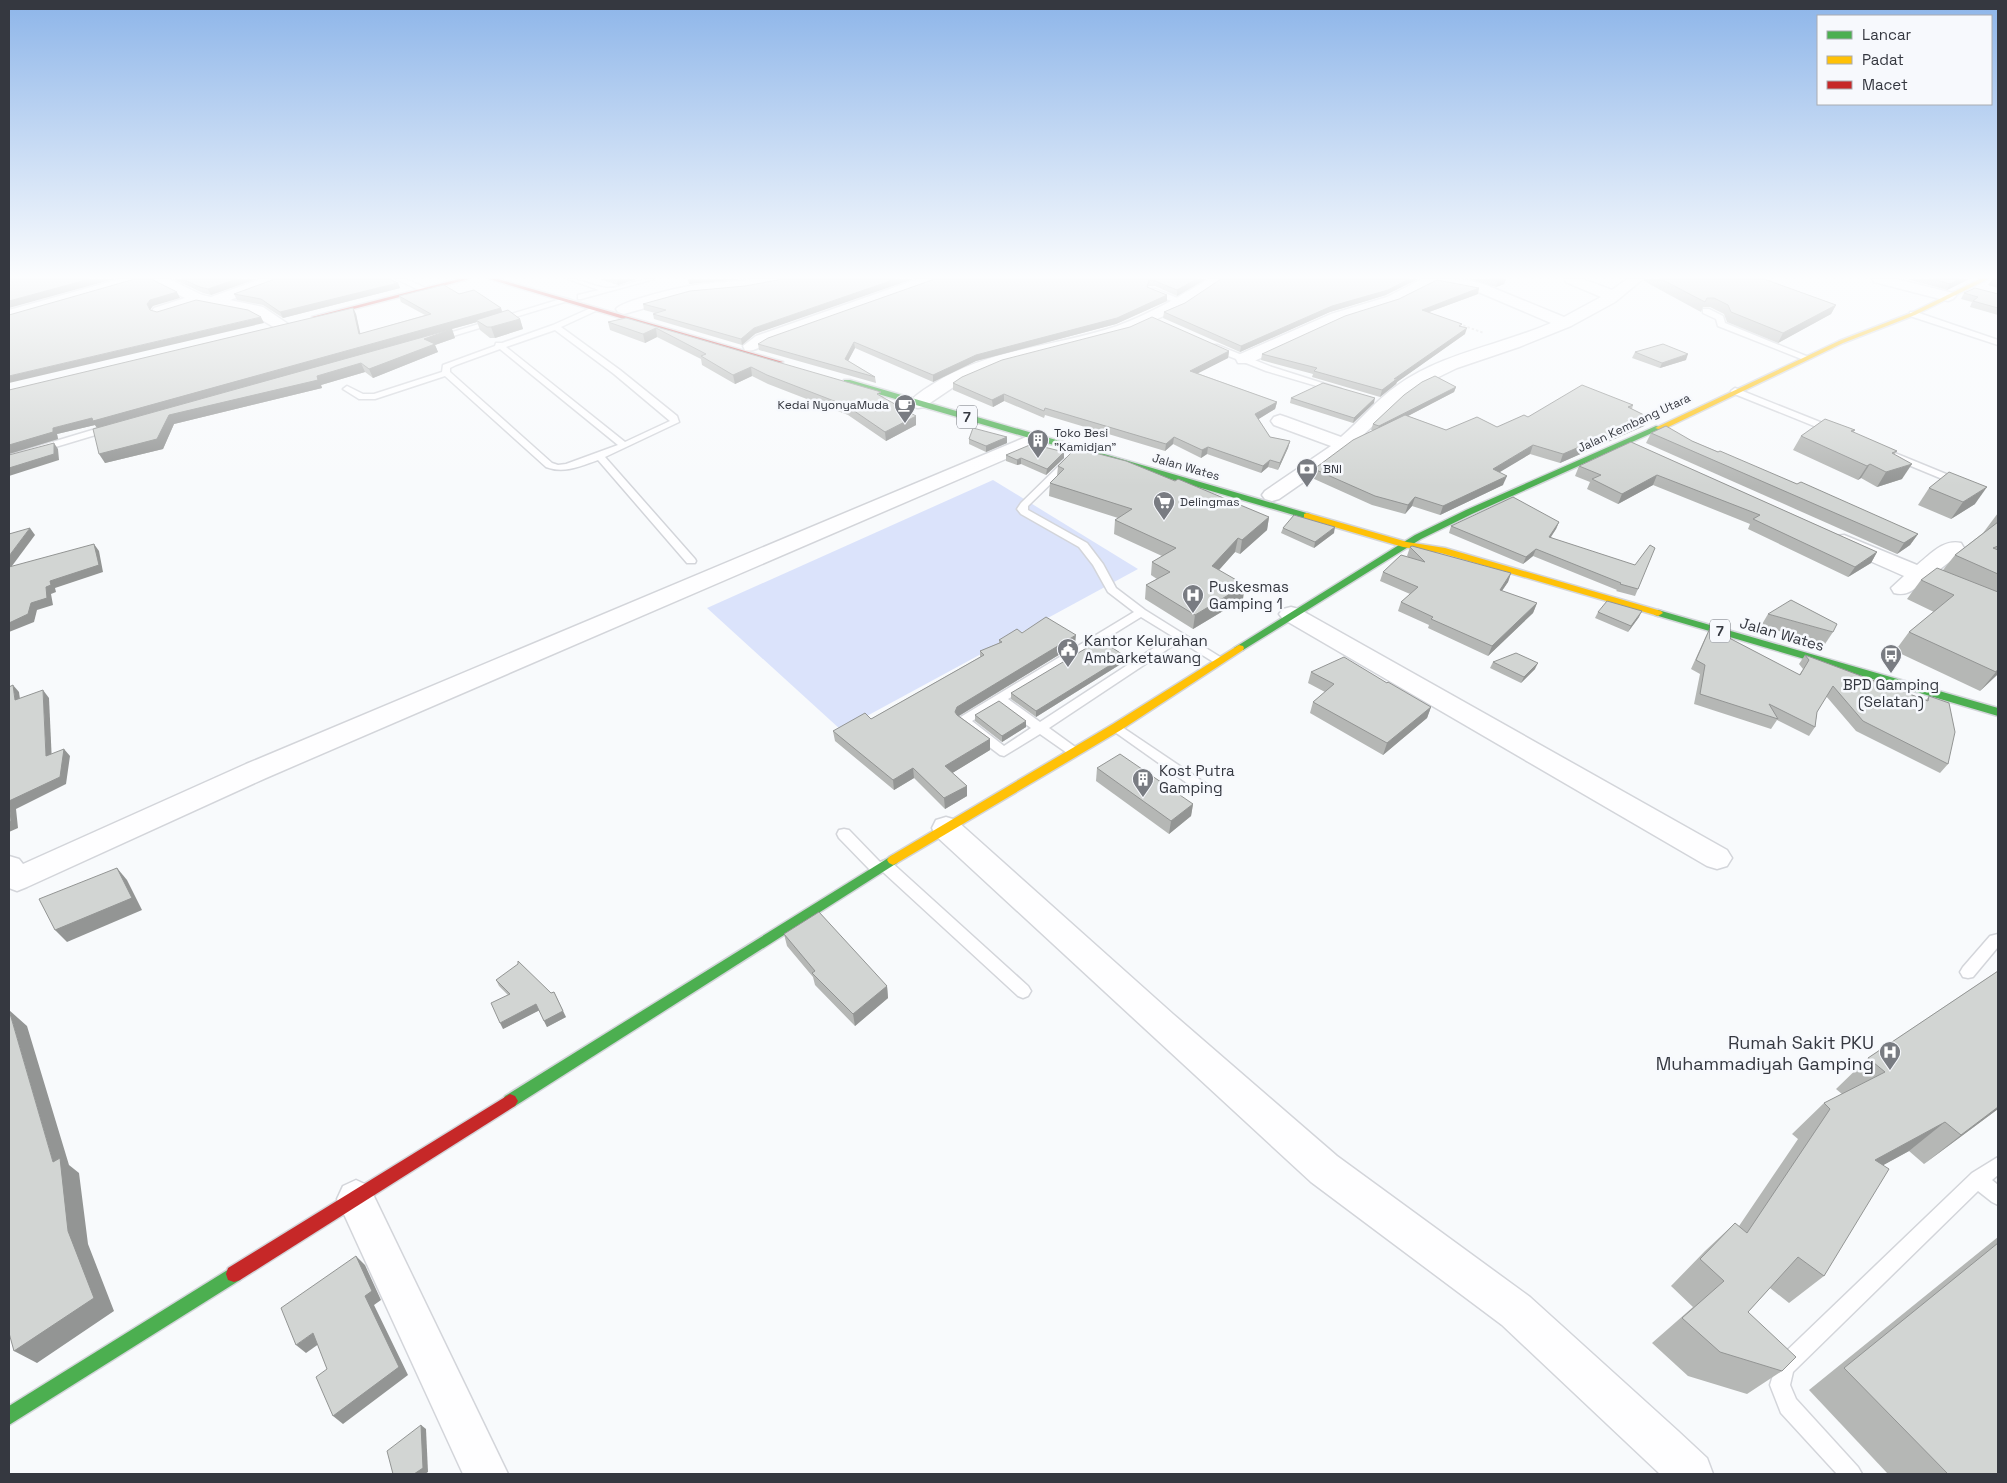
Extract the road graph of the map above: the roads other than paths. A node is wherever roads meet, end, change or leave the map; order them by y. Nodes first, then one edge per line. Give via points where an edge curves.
1 (491, 348) edge
2 (503, 348) edge
3 (585, 348) edge
4 (742, 348) edge
5 (757, 348) edge
6 (1046, 348) edge
7 (1217, 348) edge
8 (1268, 348) edge
9 (1497, 348) edge
10 (1782, 348) edge
11 (1828, 348) edge
12 (1807, 358) junction
13 (1244, 359) junction
14 (446, 373) junction
15 (839, 375) edge
16 (347, 389) dead end
17 (1342, 390) edge
18 (1735, 391) junction
19 (922, 399) junction
20 (1280, 421) dead end
21 (121, 425) edge
22 (1843, 434) edge
23 (1038, 438) junction
24 (1627, 443) junction
25 (1344, 444) junction
26 (624, 445) junction
27 (1879, 449) edge
28 (1079, 450) junction
29 (1648, 452) edge
30 (599, 455) junction
31 (9, 458) edge
32 (1943, 476) edge
33 (1272, 495) junction
34 (1828, 534) edge
35 (1418, 537) junction
36 (1406, 545) junction
37 (1954, 548) dead end
38 (1442, 550) junction
39 (691, 561) dead end
40 (1910, 582) junction
41 (1998, 610) edge
42 (1141, 612) junction
43 (1290, 614) junction
44 (1180, 636) junction
45 (1218, 660) junction
46 (999, 699) junction
47 (1998, 712) edge
48 (1040, 728) junction
49 (1116, 728) junction
50 (1074, 752) junction
51 (1206, 790) dead end
52 (946, 828) junction
53 (844, 834) dead end
54 (1717, 858) dead end
55 (882, 867) junction
56 (12, 876) edge
57 (1998, 940) edge
58 (1968, 972) dead end
59 (1023, 991) dead end
60 (1998, 1165) edge
61 (1978, 1179) junction
62 (1998, 1196) edge
63 (356, 1199) junction
64 (9, 1416) edge
65 (486, 1474) edge
66 (1691, 1474) edge
67 (1851, 1474) edge

1 - 14 lane via 452,363 446,367
2 - 26 lane
3 - 26 lane via 674,418 675,422
4 - 5 main road via 789,361
6 - 19 street via 994,361 958,376
7 - 13 lane
8 - 13 street
9 - 25 street via 1440,368 1383,401
10 - 12 lane
11 - 12 main road, Jalan Kembang Utara
12 - 18 main road, Jalan Kembang Utara
13 - 17 lane
14 - 16 lane via 375,396 362,397
14 - 30 lane via 549,465 557,468 569,466
15 - 19 main road, Jalan Wates / 7
18 - 22 lane
18 - 24 main road, Jalan Kembang Utara
19 - 23 main road, Jalan Wates / 7
19 - 33 main road, Jalan Wates / 7
20 - 25 street
21 - 31 lane
23 - 28 main road, Jalan Wates / 7
23 - 56 street
24 - 29 street
24 - 35 main road, Jalan Kembang Utara
25 - 33 street
26 - 30 lane
27 - 32 lane
28 - 36 main road, Jalan Wates / 7
28 - 42 lane via 1022,509 1084,545 1112,590
30 - 39 lane
33 - 35 main road, Jalan Wates / 7
34 - 40 street
35 - 36 main road, Jalan Kembang Utara
35 - 38 main road, Jalan Wates / 7
36 - 38 main road, Jalan Wates / 7
36 - 43 main road, Jalan Kembang Utara
37 - 40 street
38 - 47 main road, Jalan Wates / 7
40 - 41 street
42 - 44 lane
42 - 46 lane
43 - 45 main road, Jalan Kembang Utara
43 - 54 street
44 - 45 lane
44 - 48 lane
45 - 49 main road, Jalan Kembang Utara
46 - 48 lane
46 - 48 lane via 963,721 1004,752
48 - 50 lane
49 - 50 main road, Jalan Kembang Utara
49 - 51 lane
50 - 52 main road, Jalan Kembang Utara
52 - 55 main road, Jalan Kembang Utara
52 - 66 street via 1324,1169 1516,1311
53 - 55 lane
55 - 59 lane
55 - 63 main road, Jalan Kembang Utara
57 - 58 lane
60 - 61 lane
61 - 62 lane
61 - 67 lane via 1784,1366 1780,1385 1788,1406
63 - 64 main road, Jalan Kembang Utara
63 - 65 street

